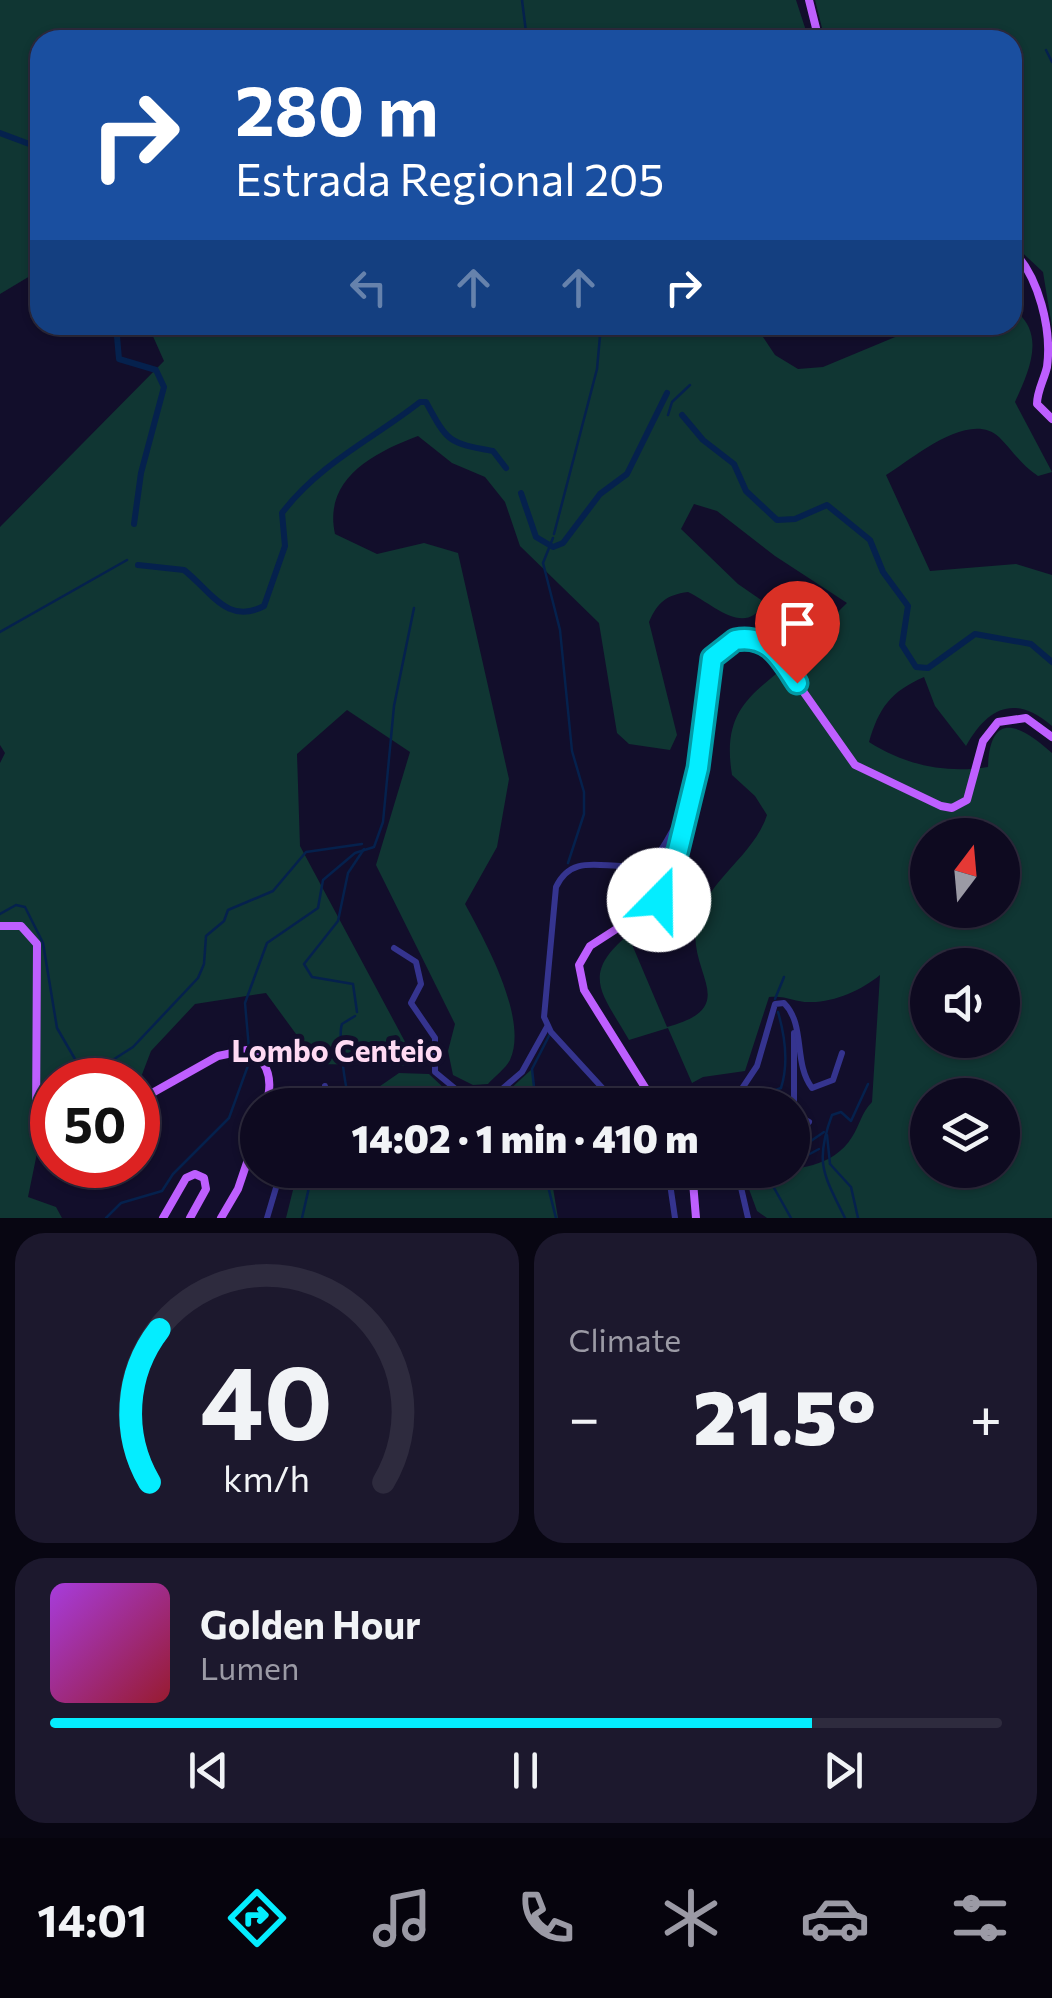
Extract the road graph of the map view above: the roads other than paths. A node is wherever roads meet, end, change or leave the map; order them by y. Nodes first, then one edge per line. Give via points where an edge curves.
1 (810, 0) edge
2 (817, 30) edge
3 (1022, 262) edge
4 (1052, 419) edge
5 (1052, 737) edge
6 (688, 811) junction
7 (0, 926) edge
8 (394, 948) dead end
9 (548, 1026) junction
10 (796, 1027) junction
11 (842, 1053) dead end
12 (36, 1058) edge
13 (160, 1088) edge
14 (267, 1088) edge
15 (603, 1088) edge
16 (645, 1088) edge
17 (742, 1088) edge
18 (795, 1088) edge
19 (240, 1183) edge
20 (276, 1188) edge
21 (671, 1188) edge
22 (694, 1188) edge
23 (741, 1188) edge
24 (162, 1218) edge
25 (190, 1218) edge
26 (221, 1218) edge
27 (267, 1218) edge
28 (675, 1218) edge
29 (696, 1218) edge
30 (748, 1218) edge

1 - 2 main road
3 - 4 main road via 1043,309 1049,354 1037,404
5 - 6 main road via 1026,718 998,722 984,741 967,800 941,806 856,765 774,650 742,638 722,646 709,664
6 - 9 street via 654,859 582,864 563,874 543,1004
6 - 16 main road via 664,893 590,946 578,965 584,990
7 - 12 main road via 21,926 37,944
8 - 9 street via 416,962 421,984 411,1003 435,1038 435,1072 469,1100 486,1103 522,1072
9 - 15 street
10 - 11 street via 802,1070 812,1088 833,1080
10 - 17 street via 786,1004 773,1005 757,1066
10 - 18 street
13 - 14 main road via 218,1056 249,1050 268,1073
19 - 26 main road
20 - 27 street
21 - 28 street
22 - 29 main road
23 - 30 street
24 - 25 main road via 195,1174 206,1189

